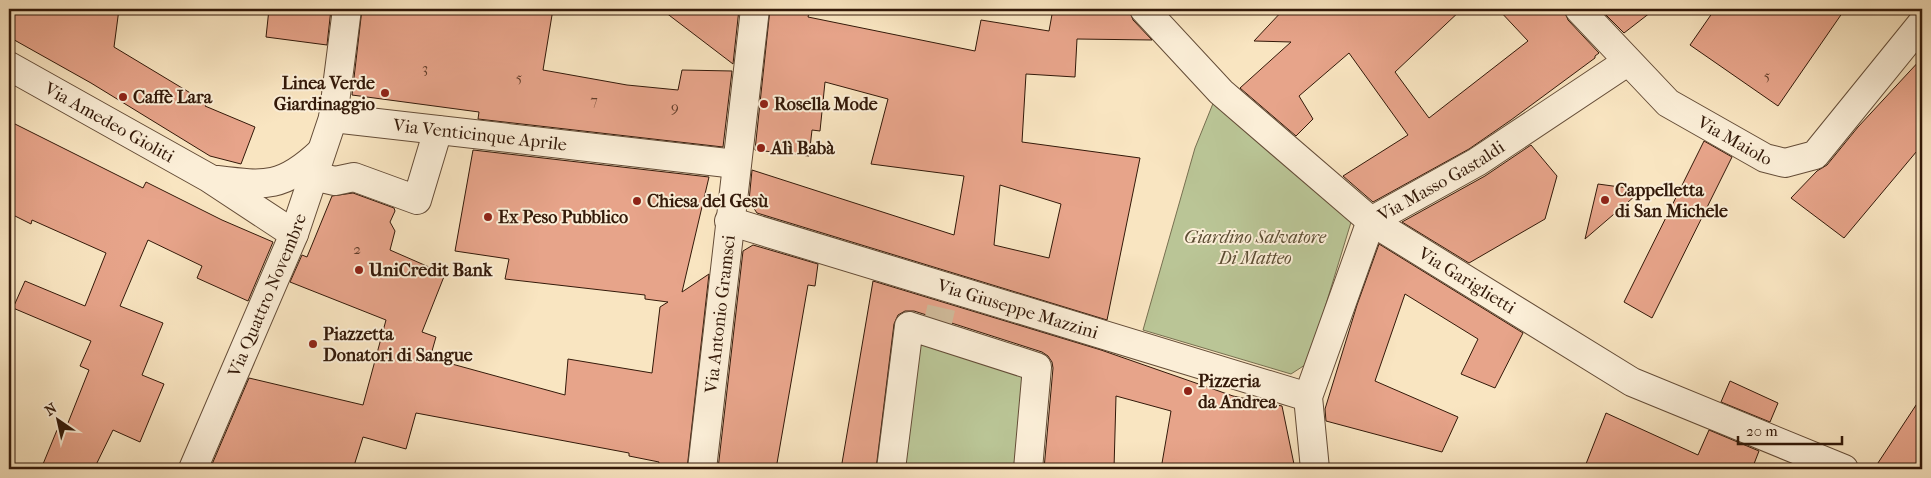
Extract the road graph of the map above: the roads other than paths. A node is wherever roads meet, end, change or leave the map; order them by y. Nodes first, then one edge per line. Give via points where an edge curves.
1 (347, 9) edge
2 (755, 9) edge
3 (1144, 9) edge
4 (1579, 9) edge
5 (1922, 23) edge
6 (1627, 62) junction
7 (9, 66) edge
8 (333, 118) junction
9 (438, 130) junction
10 (317, 164) junction
11 (736, 164) junction
12 (208, 178) junction
13 (730, 221) junction
14 (1371, 221) junction
15 (294, 234) junction
16 (1308, 397) junction
17 (193, 469) edge
18 (702, 469) edge
19 (891, 469) edge
20 (1028, 469) edge
21 (1315, 469) edge
22 (1844, 469) edge

1 - 8 street
2 - 11 street, Via Antonio Gramsci
3 - 14 street, Via Gariglietti via 1221,92
4 - 6 street, Via Maiolo
5 - 6 street, Via Maiolo via 1814,155 1785,163 1765,158 1668,103
6 - 14 street, Via Masso Gastaldi via 1477,162
7 - 12 street, Via Amedeo Gioliti
8 - 9 street, Via Venticinque Aprile
8 - 10 street, Via Quattro Novembre
9 - 10 street via 417,200 354,177 335,181
9 - 11 street, Via Venticinque Aprile
10 - 12 street, Via Amedeo Gioliti via 308,165 270,184
10 - 15 street, Via Quattro Novembre
11 - 13 street, Via Antonio Gramsci
12 - 15 street, Via Amedeo Gioliti
13 - 16 street, Via Giuseppe Mazzini
13 - 18 street, Via Antonio Gramsci
14 - 16 street, Via Masso Gastaldi
14 - 22 street, Via Gariglietti via 1632,382
15 - 17 street, Via Quattro Novembre
16 - 21 street, Via Masso Gastaldi
19 - 20 street via 908,326 1037,367

